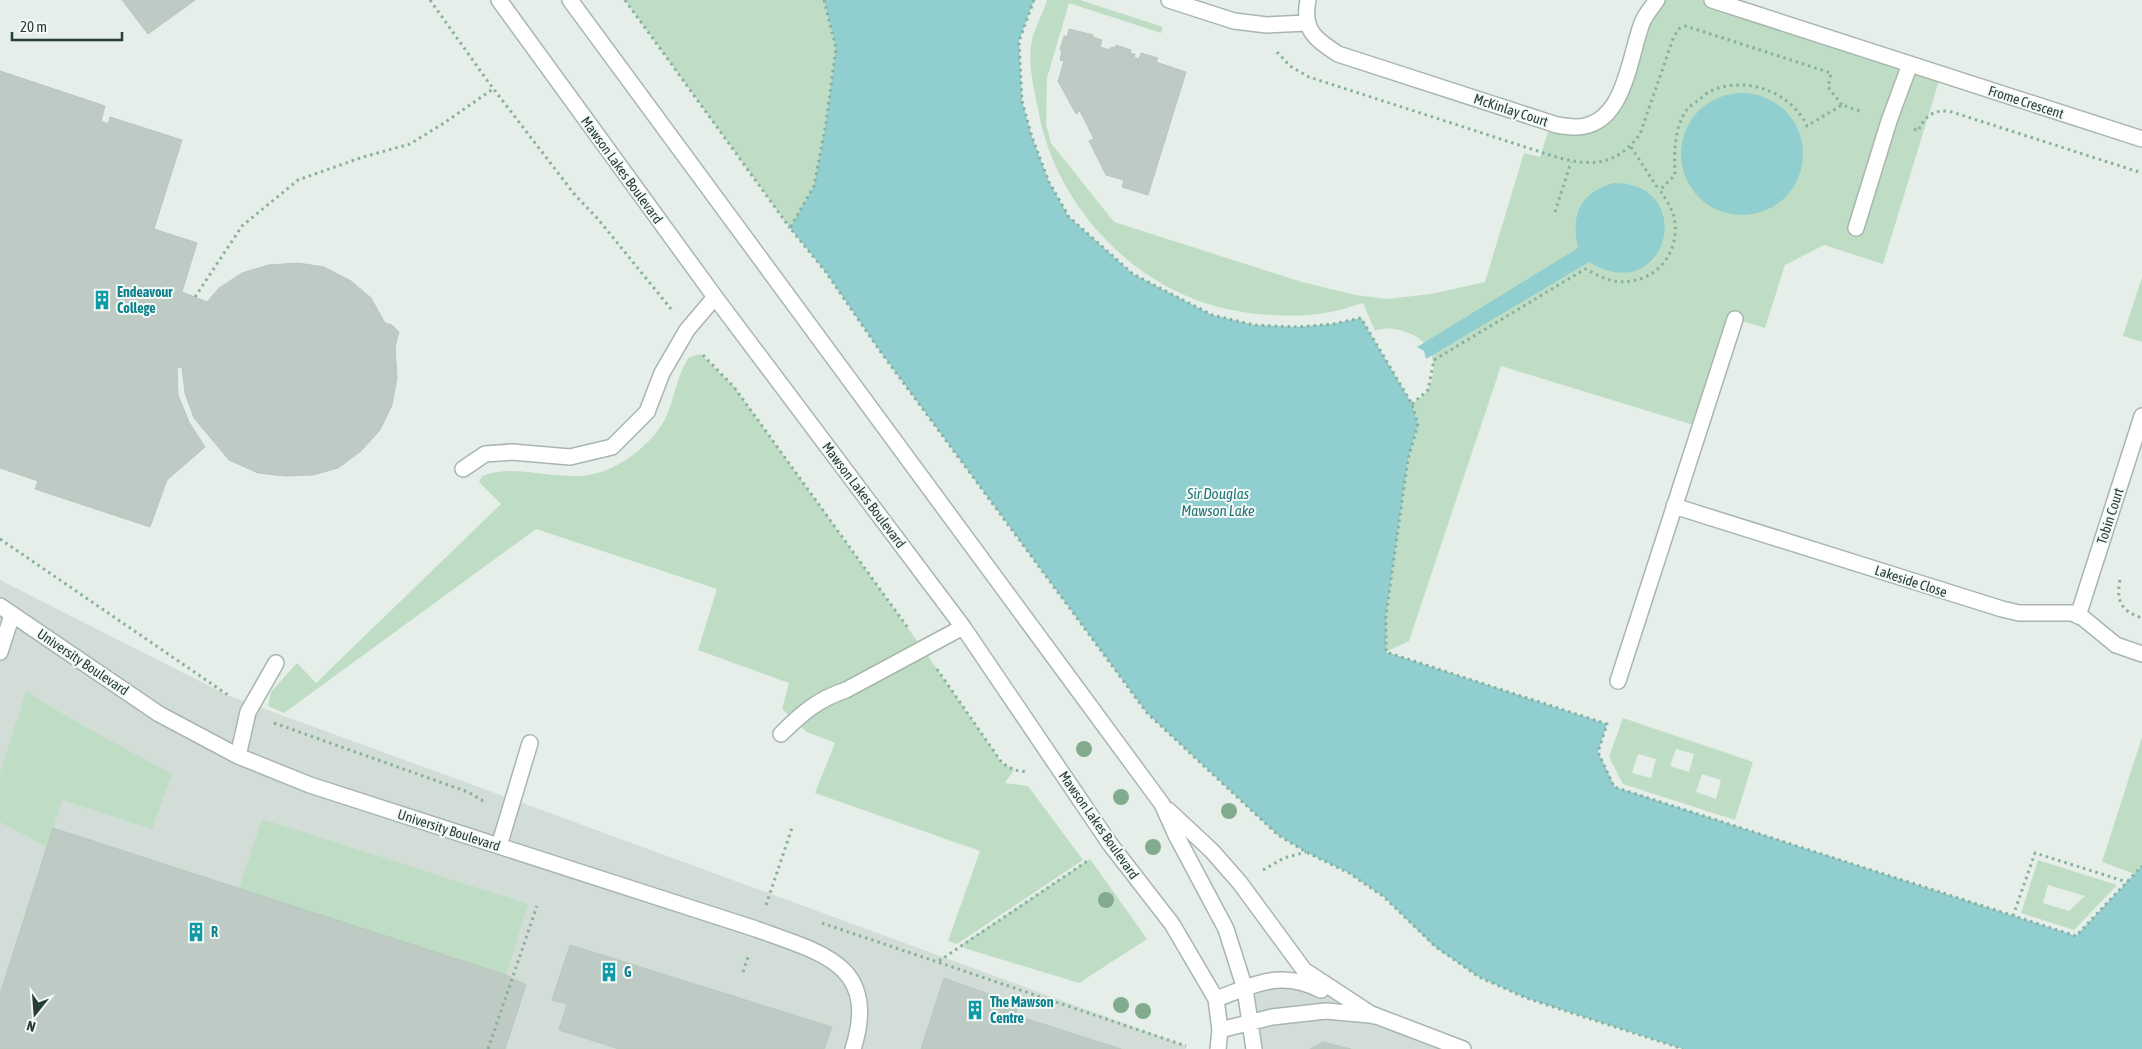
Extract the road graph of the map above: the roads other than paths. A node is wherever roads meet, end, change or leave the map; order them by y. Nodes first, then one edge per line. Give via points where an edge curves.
1 (499, 0) edge
2 (570, 0) edge
3 (1169, 0) edge
4 (1308, 0) edge
5 (1657, 0) edge
6 (1712, 0) edge
7 (1307, 23) junction
8 (1910, 64) junction
9 (2142, 140) edge
10 (1856, 228) dead end
11 (714, 297) junction
12 (1735, 319) dead end
13 (2142, 416) edge
14 (463, 469) dead end
15 (1674, 506) junction
16 (6, 611) edge
17 (2078, 616) junction
18 (963, 626) junction
19 (0, 652) edge
20 (2142, 654) edge
21 (276, 662) dead end
22 (1618, 681) dead end
23 (780, 734) dead end
24 (530, 743) dead end
25 (238, 756) junction
26 (1162, 804) junction
27 (499, 846) junction
28 (1245, 989) junction
29 (1216, 999) junction
30 (1374, 1016) junction
31 (1252, 1022) junction
32 (1220, 1030) junction
33 (854, 1049) edge
34 (1218, 1049) edge
35 (1254, 1049) edge
36 (1463, 1049) edge

1 - 11 street, Mawson Lakes Boulevard
2 - 26 street
3 - 7 street via 1234,21
4 - 7 street
5 - 7 street, McKinlay Court via 1643,21 1618,98 1596,122 1577,127 1557,125 1338,54 1318,41
6 - 8 street, Frome Crescent
8 - 9 street, Frome Crescent
8 - 10 street
11 - 14 street via 687,330 662,373 647,412 612,447 570,457 512,452 485,454
11 - 18 street, Mawson Lakes Boulevard
12 - 15 street
13 - 17 street, Tobin Court
15 - 17 street, Lakeside Close via 2002,609
15 - 22 street
16 - 19 street
16 - 25 street, University Boulevard via 160,714
17 - 20 street via 2116,645
18 - 23 street via 846,690 826,696
18 - 29 street, Mawson Lakes Boulevard via 1110,844 1172,924
21 - 25 street via 248,712
24 - 27 street
25 - 27 street, University Boulevard via 310,785
26 - 28 street via 1226,929
26 - 30 street via 1212,851 1240,883 1304,970
27 - 33 street, University Boulevard via 823,954 840,965 854,983 861,1007
28 - 29 street
28 - 30 street via 1274,978 1307,983
28 - 31 street
29 - 32 street, Mawson Lakes Boulevard
30 - 31 street via 1326,1011
30 - 36 street
31 - 32 street
31 - 35 street
32 - 34 street, Mawson Lakes Boulevard

